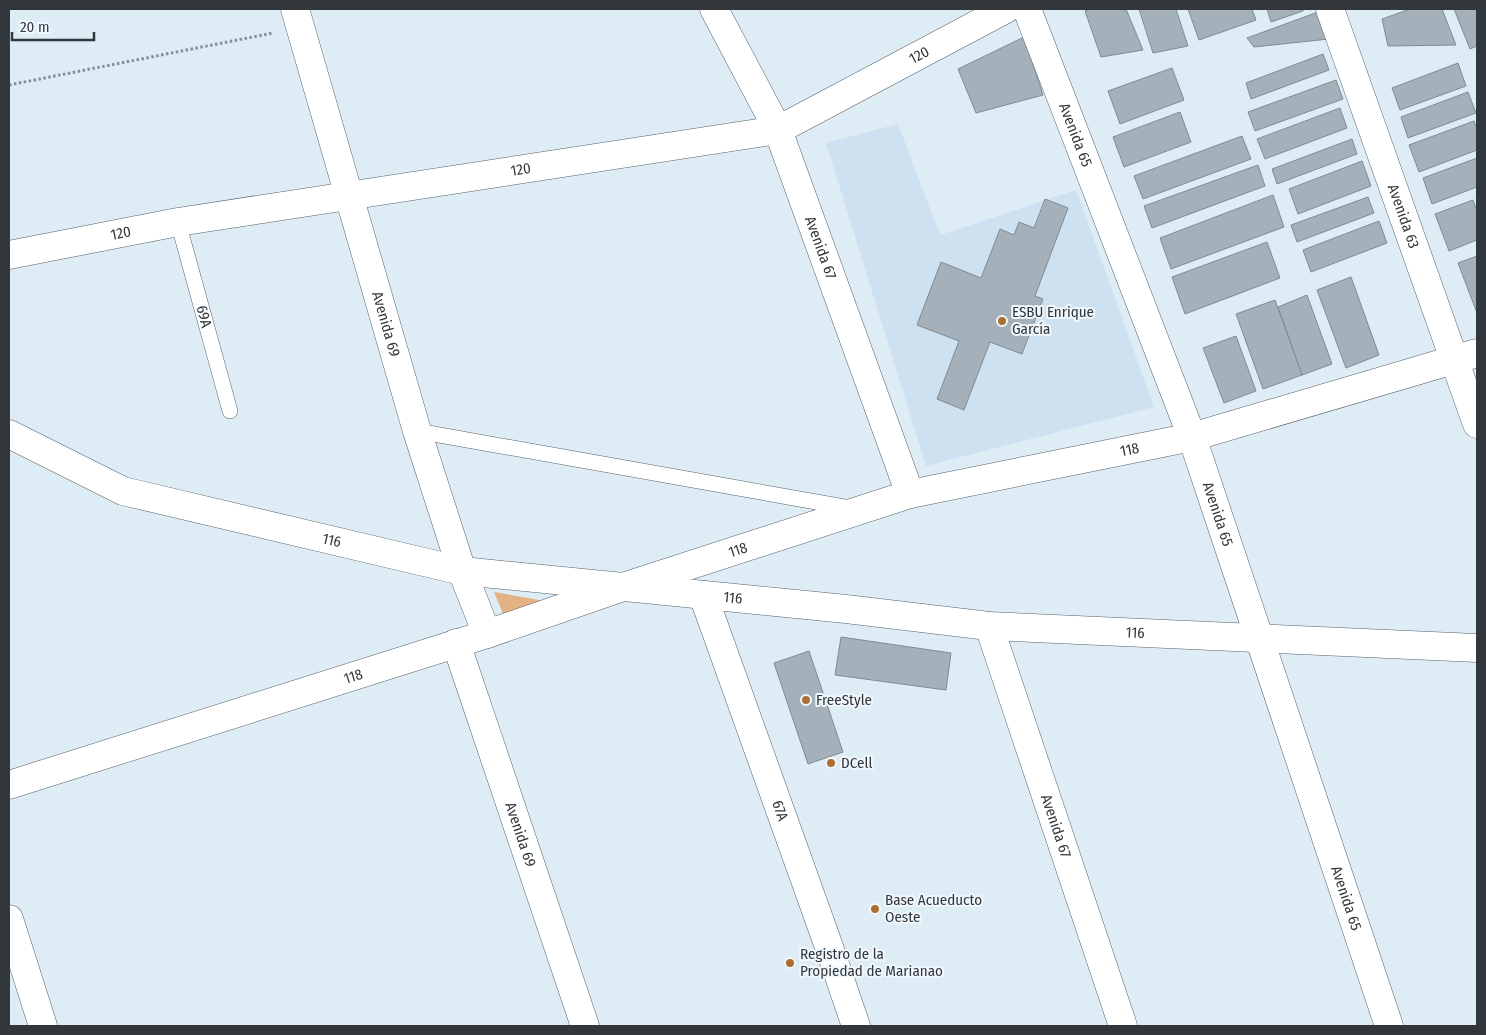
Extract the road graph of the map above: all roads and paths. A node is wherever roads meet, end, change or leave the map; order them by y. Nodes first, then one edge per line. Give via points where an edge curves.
1 (714, 9) edge
2 (1006, 9) edge
3 (1027, 9) edge
4 (1330, 9) edge
5 (298, 18) edge
6 (9, 85) edge
7 (778, 130) junction
8 (350, 196) junction
9 (178, 222) junction
10 (9, 256) edge
11 (1466, 357) edge
12 (230, 411) dead end
13 (1477, 424) edge
14 (417, 431) junction
15 (9, 434) edge
16 (1192, 438) junction
17 (910, 494) junction
18 (862, 510) junction
19 (462, 571) junction
20 (623, 587) junction
21 (703, 595) junction
22 (989, 626) junction
23 (488, 634) junction
24 (1260, 639) junction
25 (456, 643) junction
26 (1477, 648) edge
27 (9, 785) edge
28 (9, 919) edge
29 (42, 1026) edge
30 (585, 1026) edge
31 (856, 1026) edge
32 (1123, 1026) edge
33 (1389, 1026) edge

1 - 7 street, Avenida 67
2 - 7 street, 120
3 - 16 street, Avenida 65
4 - 11 street, Avenida 63
5 - 6 path
5 - 8 street, Avenida 69
7 - 8 street, 120
7 - 17 street, Avenida 67
8 - 9 street, 120
8 - 14 street, Avenida 69
9 - 10 street, 120
9 - 12 lane, 69A
11 - 13 street, Avenida 63
11 - 16 street, 118
14 - 18 lane
14 - 19 street, Avenida 69
15 - 19 street, 116 via 123,491
16 - 17 street, 118
16 - 24 street, Avenida 65
17 - 18 street, 118
18 - 20 street, 118
19 - 20 street, 116
19 - 23 street, Avenida 69
20 - 21 street, 116
20 - 23 street, 118
21 - 22 street, 116
21 - 31 street, 67A
22 - 24 street, 116
22 - 32 street, Avenida 67
23 - 25 street, 118
24 - 26 street, 116
24 - 33 street, Avenida 65
25 - 27 street, 118
25 - 30 street, Avenida 69
28 - 29 street

